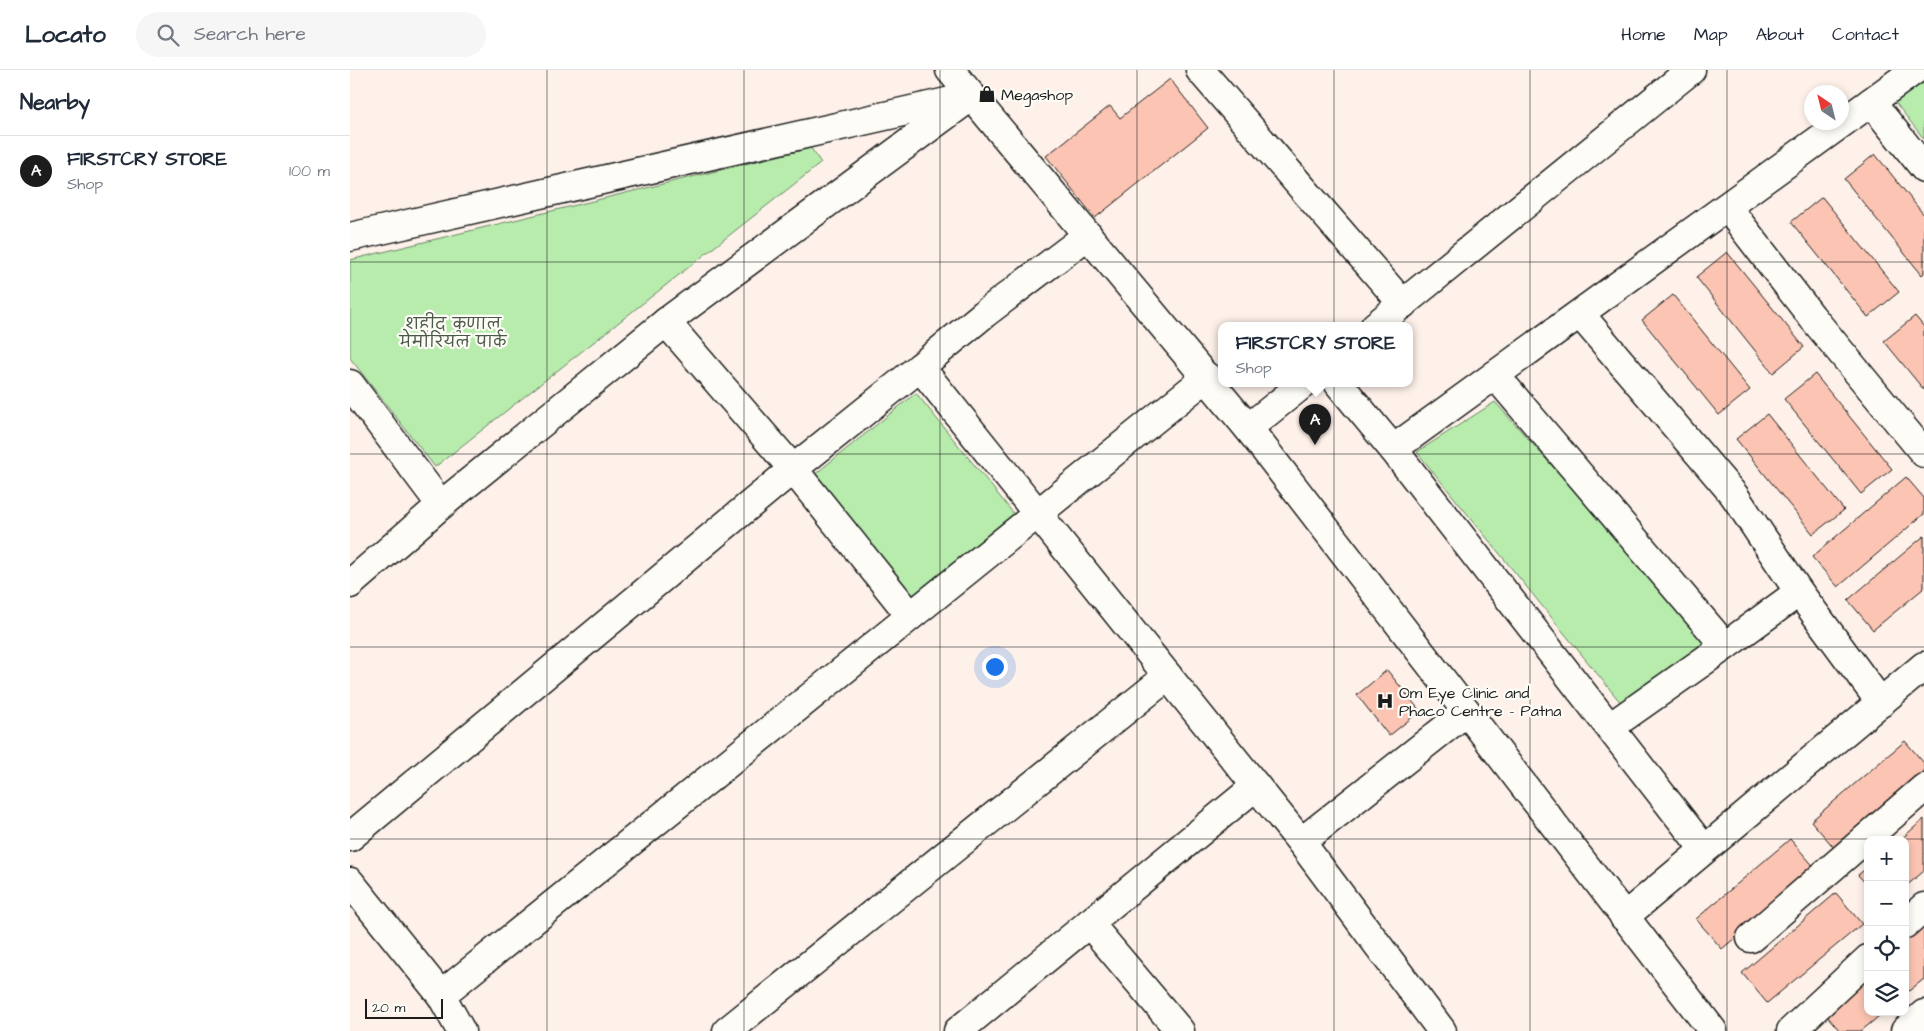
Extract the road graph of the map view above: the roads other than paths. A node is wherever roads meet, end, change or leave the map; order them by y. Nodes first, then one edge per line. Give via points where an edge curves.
1 (950, 70) edge
2 (1200, 70) edge
3 (1691, 70) edge
4 (1915, 70) edge
5 (972, 96) junction
6 (1871, 102) junction
7 (1924, 168) edge
8 (1727, 207) junction
9 (1088, 235) junction
10 (350, 237) edge
11 (1403, 304) junction
12 (1580, 314) junction
13 (666, 322) junction
14 (1380, 322) edge
15 (920, 367) junction
16 (1495, 375) junction
17 (1207, 377) junction
18 (350, 384) edge
19 (1299, 387) edge
20 (1341, 387) edge
21 (1248, 428) junction
22 (1393, 449) junction
23 (1924, 453) edge
24 (793, 469) junction
25 (441, 504) junction
26 (1038, 515) junction
27 (350, 584) edge
28 (1799, 592) junction
29 (910, 615) junction
30 (1725, 646) junction
31 (1924, 666) edge
32 (1168, 676) junction
33 (1880, 703) junction
34 (1466, 712) junction
35 (1610, 728) junction
36 (1256, 786) junction
37 (1924, 788) edge
38 (350, 837) edge
39 (1301, 842) junction
40 (1704, 848) junction
41 (350, 882) edge
42 (1924, 907) edge
43 (1624, 917) junction
44 (1909, 920) edge
45 (1089, 923) junction
46 (1751, 938) dead end
47 (1864, 963) edge
48 (441, 995) junction
49 (1924, 1014) edge
50 (461, 1031) edge
51 (727, 1031) edge
52 (958, 1031) edge
53 (1180, 1031) edge
54 (1442, 1031) edge
55 (1713, 1031) edge
56 (1791, 1031) edge
57 (1905, 1031) edge

1 - 5 street
2 - 11 street
3 - 11 street
4 - 6 street
5 - 9 street
5 - 10 street
5 - 13 street
6 - 7 street
6 - 8 street
8 - 12 street
8 - 23 street
9 - 15 street
9 - 17 street
11 - 14 street
12 - 16 street
12 - 28 street via 1734,495
13 - 24 street
13 - 25 street
15 - 24 street
15 - 26 street
16 - 22 street
16 - 30 street
17 - 21 street
17 - 26 street
18 - 25 street
19 - 21 street
20 - 22 street
21 - 34 street
22 - 35 street
24 - 29 street
24 - 38 street
25 - 27 street
26 - 29 street
26 - 32 street
28 - 30 street
28 - 33 street
29 - 48 street
30 - 35 street
31 - 33 street
32 - 36 street
32 - 51 street
33 - 40 street
34 - 39 street
34 - 43 street
35 - 40 street
36 - 39 street
36 - 45 street
37 - 46 street
39 - 54 street
40 - 43 street
41 - 48 street
42 - 44 street
43 - 55 street
45 - 52 street
45 - 53 street
47 - 56 street
48 - 50 street
49 - 57 street

